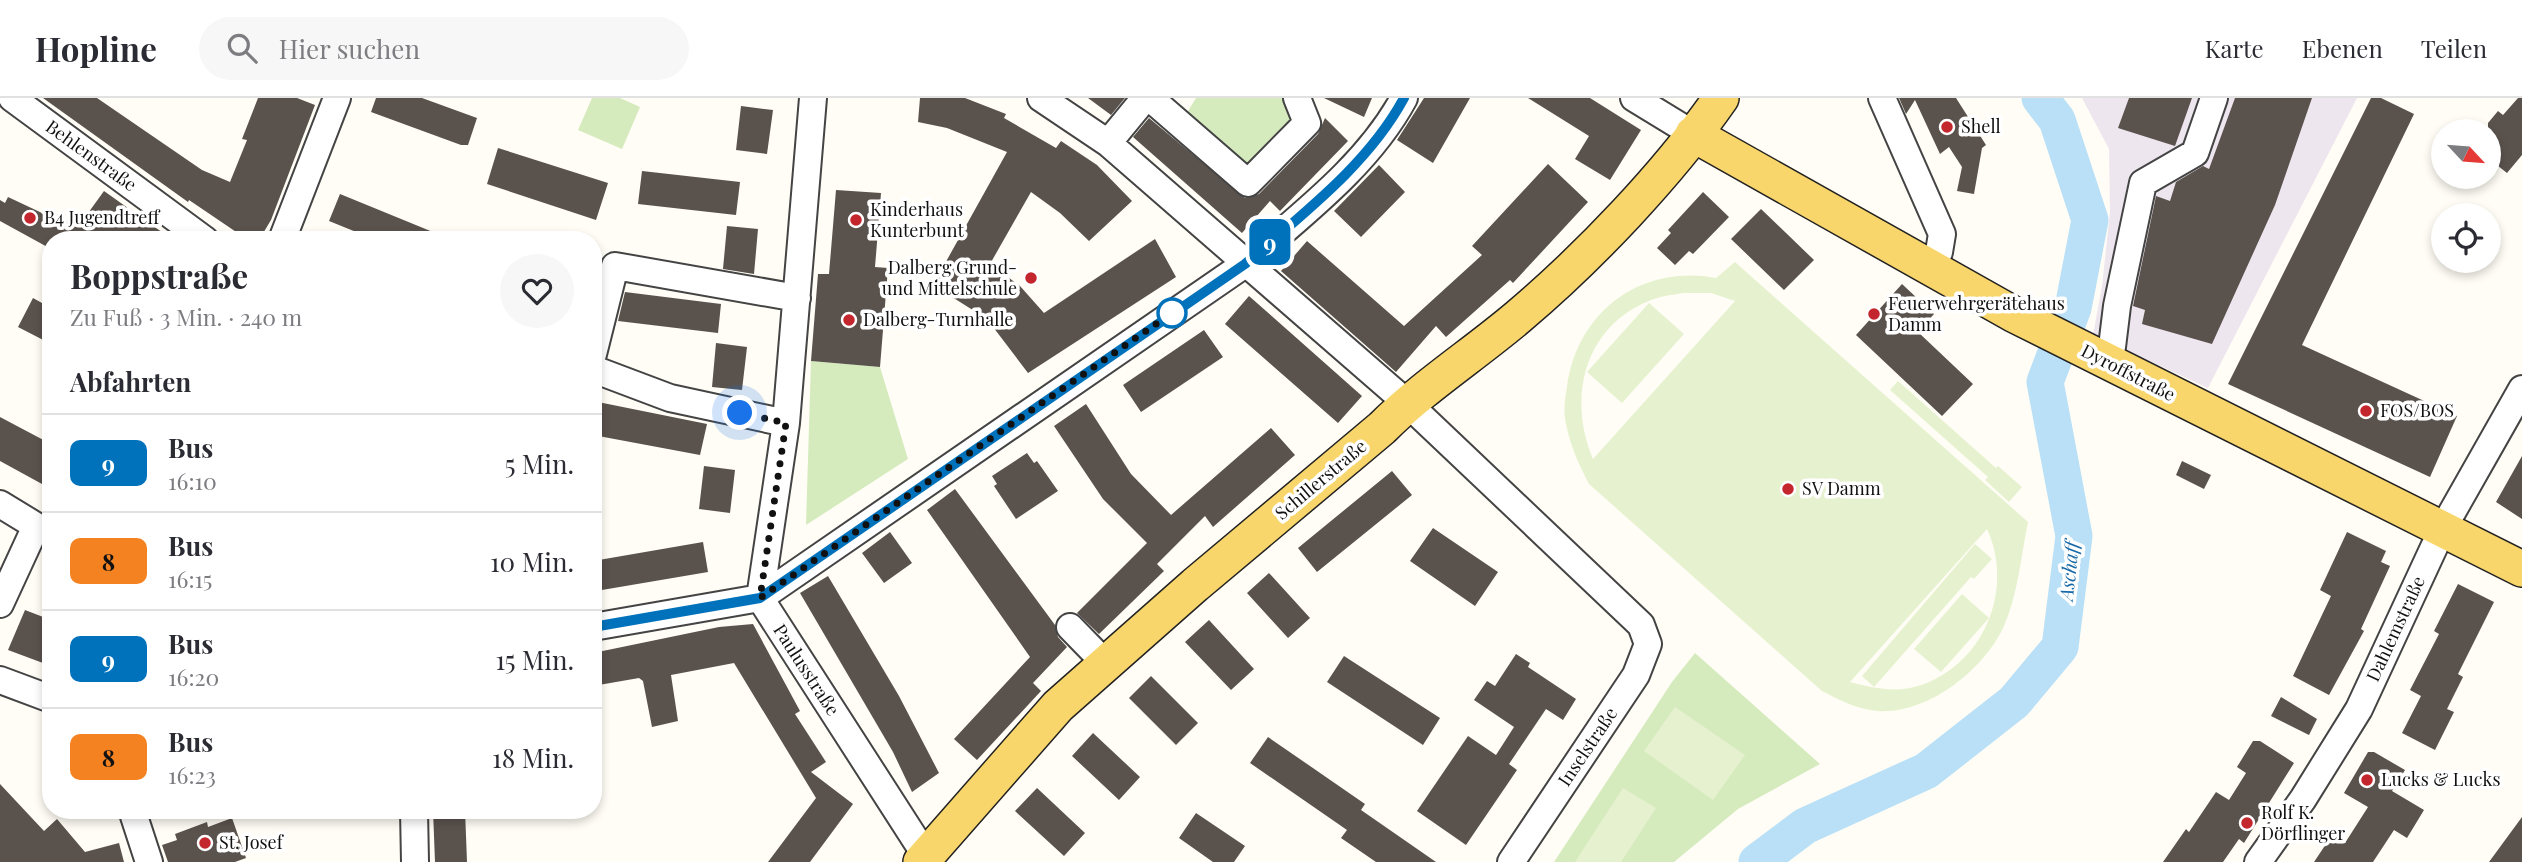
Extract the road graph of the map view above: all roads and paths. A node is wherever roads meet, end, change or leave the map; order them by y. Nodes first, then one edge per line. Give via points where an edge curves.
1 (12, 98) edge
2 (337, 98) edge
3 (813, 98) edge
4 (1041, 98) edge
5 (1145, 98) edge
6 (1150, 98) edge
7 (1297, 98) edge
8 (1404, 98) edge
9 (1634, 98) edge
10 (1721, 98) edge
11 (1882, 98) edge
12 (2214, 98) edge
13 (1693, 135) junction
14 (1108, 143) junction
15 (193, 231) edge
16 (285, 231) edge
17 (1245, 264) junction
18 (1930, 267) junction
19 (797, 298) junction
20 (602, 318) edge
21 (2096, 357) junction
22 (602, 372) edge
23 (2522, 389) edge
24 (1407, 403) junction
25 (786, 423) junction
26 (0, 504) edge
27 (2442, 530) junction
28 (2522, 569) edge
29 (760, 598) junction
30 (0, 604) edge
31 (602, 625) edge
32 (1070, 627) dead end
33 (1106, 664) junction
34 (0, 680) edge
35 (42, 696) edge
36 (135, 819) edge
37 (414, 819) edge
38 (923, 859) edge
39 (149, 862) edge
40 (415, 862) edge
41 (1511, 862) edge
42 (2258, 862) edge

1 - 15 street, Behlenstraße
2 - 16 street
3 - 19 street
4 - 14 street
5 - 14 street
6 - 7 street via 1248,183 1307,123
8 - 17 street via 1317,202
9 - 13 street, Dyroffstraße
10 - 13 main road, Schillerstraße
11 - 18 street via 1942,234
12 - 21 street via 2195,153 2143,183 2112,347
13 - 18 main road, Dyroffstraße
13 - 24 main road, Schillerstraße via 1548,290
14 - 17 street
17 - 24 street
17 - 29 street
18 - 21 main road, Dyroffstraße
19 - 20 street via 615,265
19 - 25 street
21 - 27 main road, Dyroffstraße
22 - 25 street via 670,398
23 - 27 street, Dahlemstraße
24 - 33 main road, Schillerstraße
24 - 41 street, Inselstraße via 1641,625 1648,644 1636,676
25 - 29 street
26 - 30 street via 36,526
27 - 28 main road, Dyroffstraße
27 - 42 street, Dahlemstraße via 2359,709
29 - 31 street
29 - 38 street, Paulusstraße
32 - 33 street
33 - 38 main road, Schillerstraße via 1058,706
34 - 35 street
36 - 39 street
37 - 40 street

